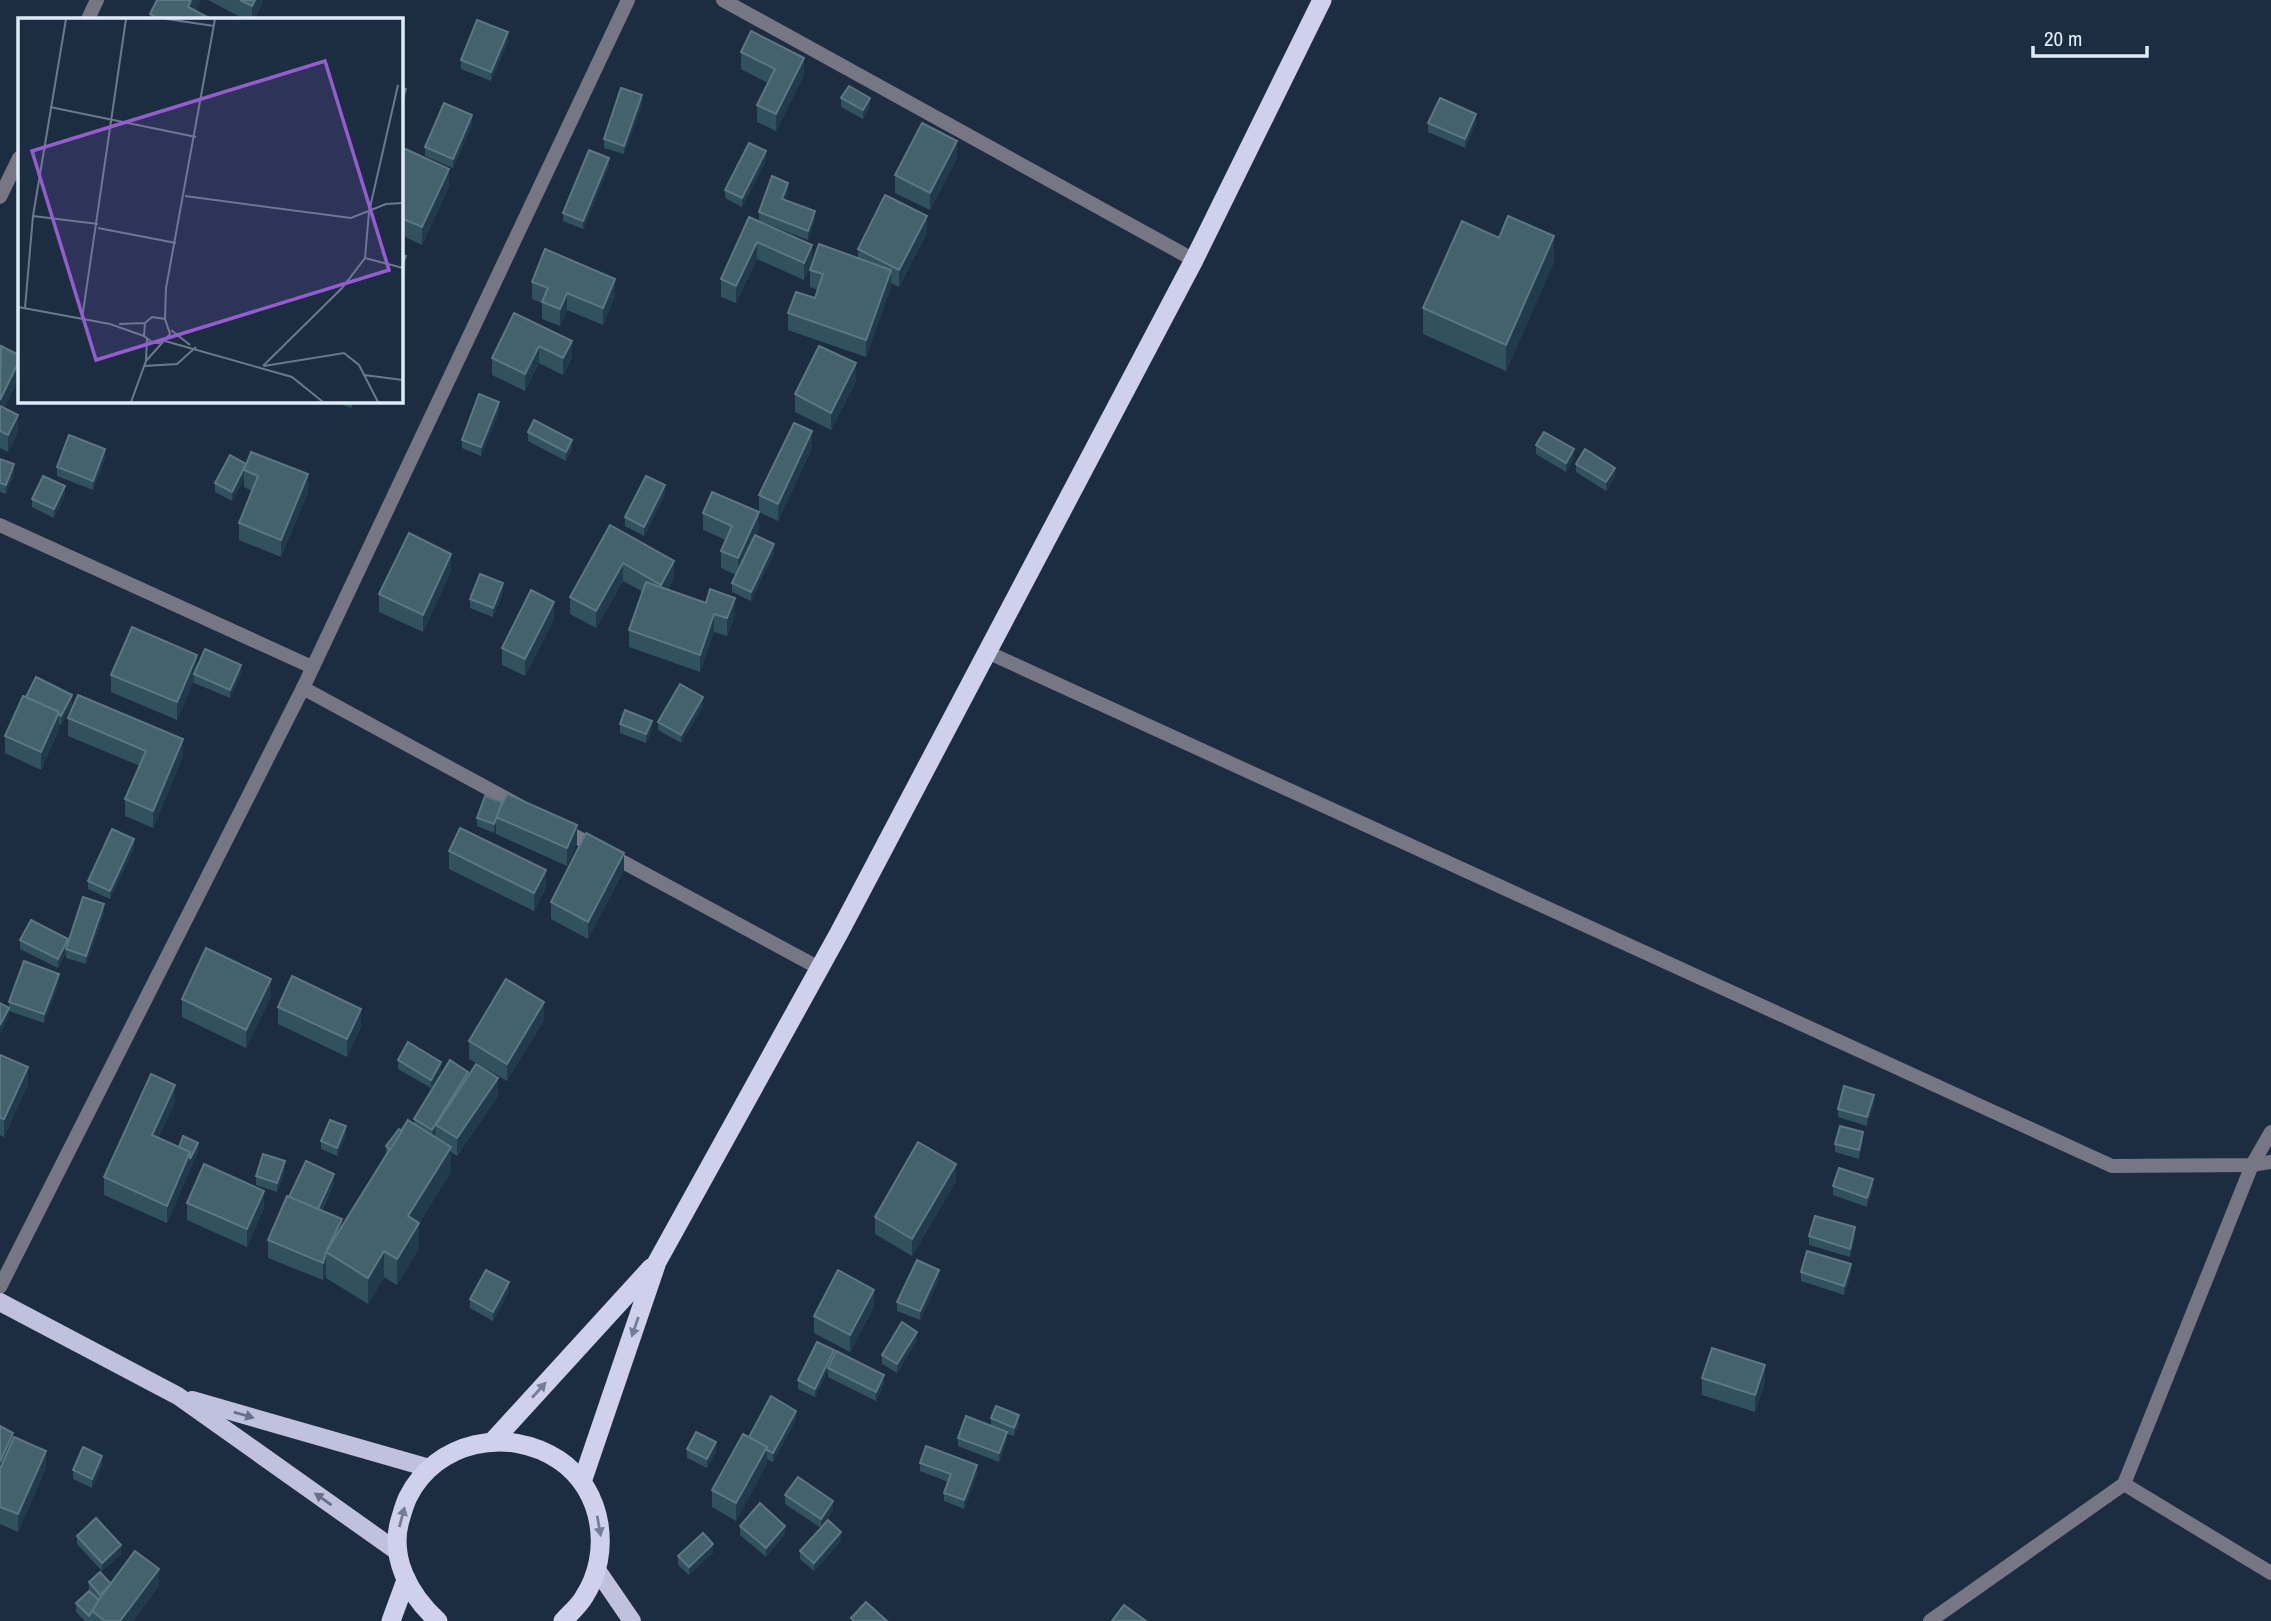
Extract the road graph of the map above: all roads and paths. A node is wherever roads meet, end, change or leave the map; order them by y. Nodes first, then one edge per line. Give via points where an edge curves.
1 (97, 0) edge
2 (628, 0) edge
3 (723, 0) edge
4 (1322, 0) edge
5 (88, 18) edge
6 (18, 160) edge
7 (0, 197) edge
8 (1194, 260) junction
9 (0, 525) edge
10 (987, 652) junction
11 (312, 667) junction
12 (303, 688) junction
13 (819, 968) junction
14 (2271, 1132) edge
15 (2271, 1162) edge
16 (2252, 1165) junction
17 (657, 1262) junction
18 (0, 1287) edge
19 (0, 1302) edge
20 (178, 1396) junction
21 (493, 1441) junction
22 (429, 1468) junction
23 (582, 1482) junction
24 (2124, 1484) junction
25 (398, 1552) junction
26 (597, 1570) junction
27 (2271, 1573) edge
28 (405, 1580) junction
29 (391, 1621) edge
30 (438, 1621) edge
31 (562, 1621) edge
32 (632, 1621) edge
33 (1930, 1621) edge

1 - 5 street
2 - 11 street
3 - 8 street
4 - 8 highway
6 - 7 street
8 - 10 highway
9 - 11 street
10 - 13 highway
10 - 16 street via 2112,1166
11 - 12 street
12 - 13 street
12 - 18 street
13 - 17 highway
14 - 16 street
15 - 16 street
16 - 24 street
21 -> 17 highway
17 -> 23 highway
19 - 20 main road
20 -> 22 main road
25 -> 20 main road
21 - 22 highway via 458,1448
21 - 23 highway via 528,1445 560,1460
25 -> 22 highway via 399,1524 408,1496
23 -> 26 highway via 596,1510 601,1540
24 - 27 street
24 - 33 street
25 - 28 highway
26 - 31 highway via 584,1599
26 - 32 main road
28 - 29 highway
28 - 30 highway via 420,1605

